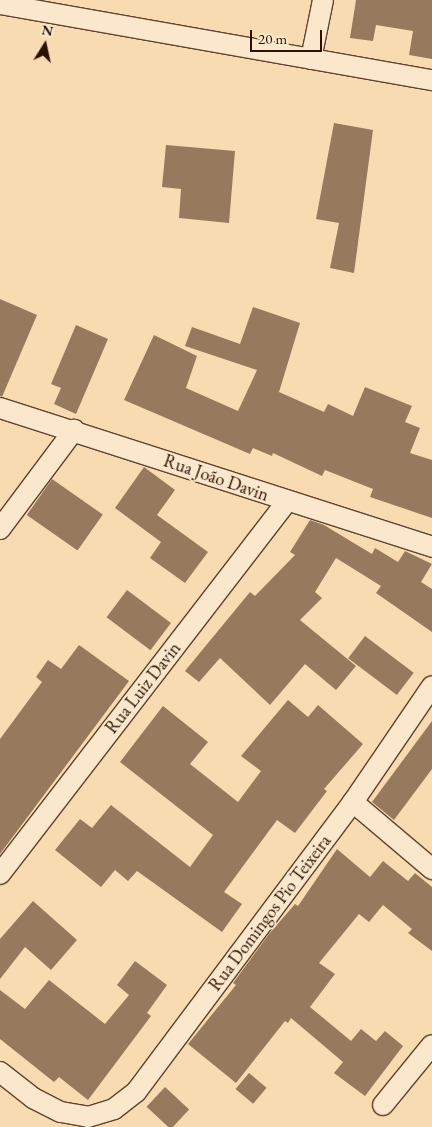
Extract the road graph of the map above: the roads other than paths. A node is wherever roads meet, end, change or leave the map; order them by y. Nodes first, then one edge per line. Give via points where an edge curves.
1 (323, 0) edge
2 (0, 4) edge
3 (312, 59) junction
4 (432, 80) edge
5 (0, 408) edge
6 (74, 430) junction
7 (286, 502) junction
8 (0, 529) edge
9 (432, 548) edge
10 (432, 686) edge
11 (353, 802) junction
12 (432, 870) edge
13 (0, 874) edge
14 (432, 1045) edge
15 (0, 1072) edge
16 (383, 1105) dead end

1 - 3 street
2 - 3 street
3 - 4 street
5 - 6 street, Rua João Davin
6 - 7 street, Rua João Davin
6 - 8 street
7 - 9 street, Rua João Davin
7 - 13 street, Rua Luiz Davin
10 - 11 street, Rua Domingos Pio Teixeira
11 - 12 street
11 - 15 street, Rua Domingos Pio Teixeira via 136,1092 114,1109 88,1117 61,1112 33,1098
14 - 16 street

